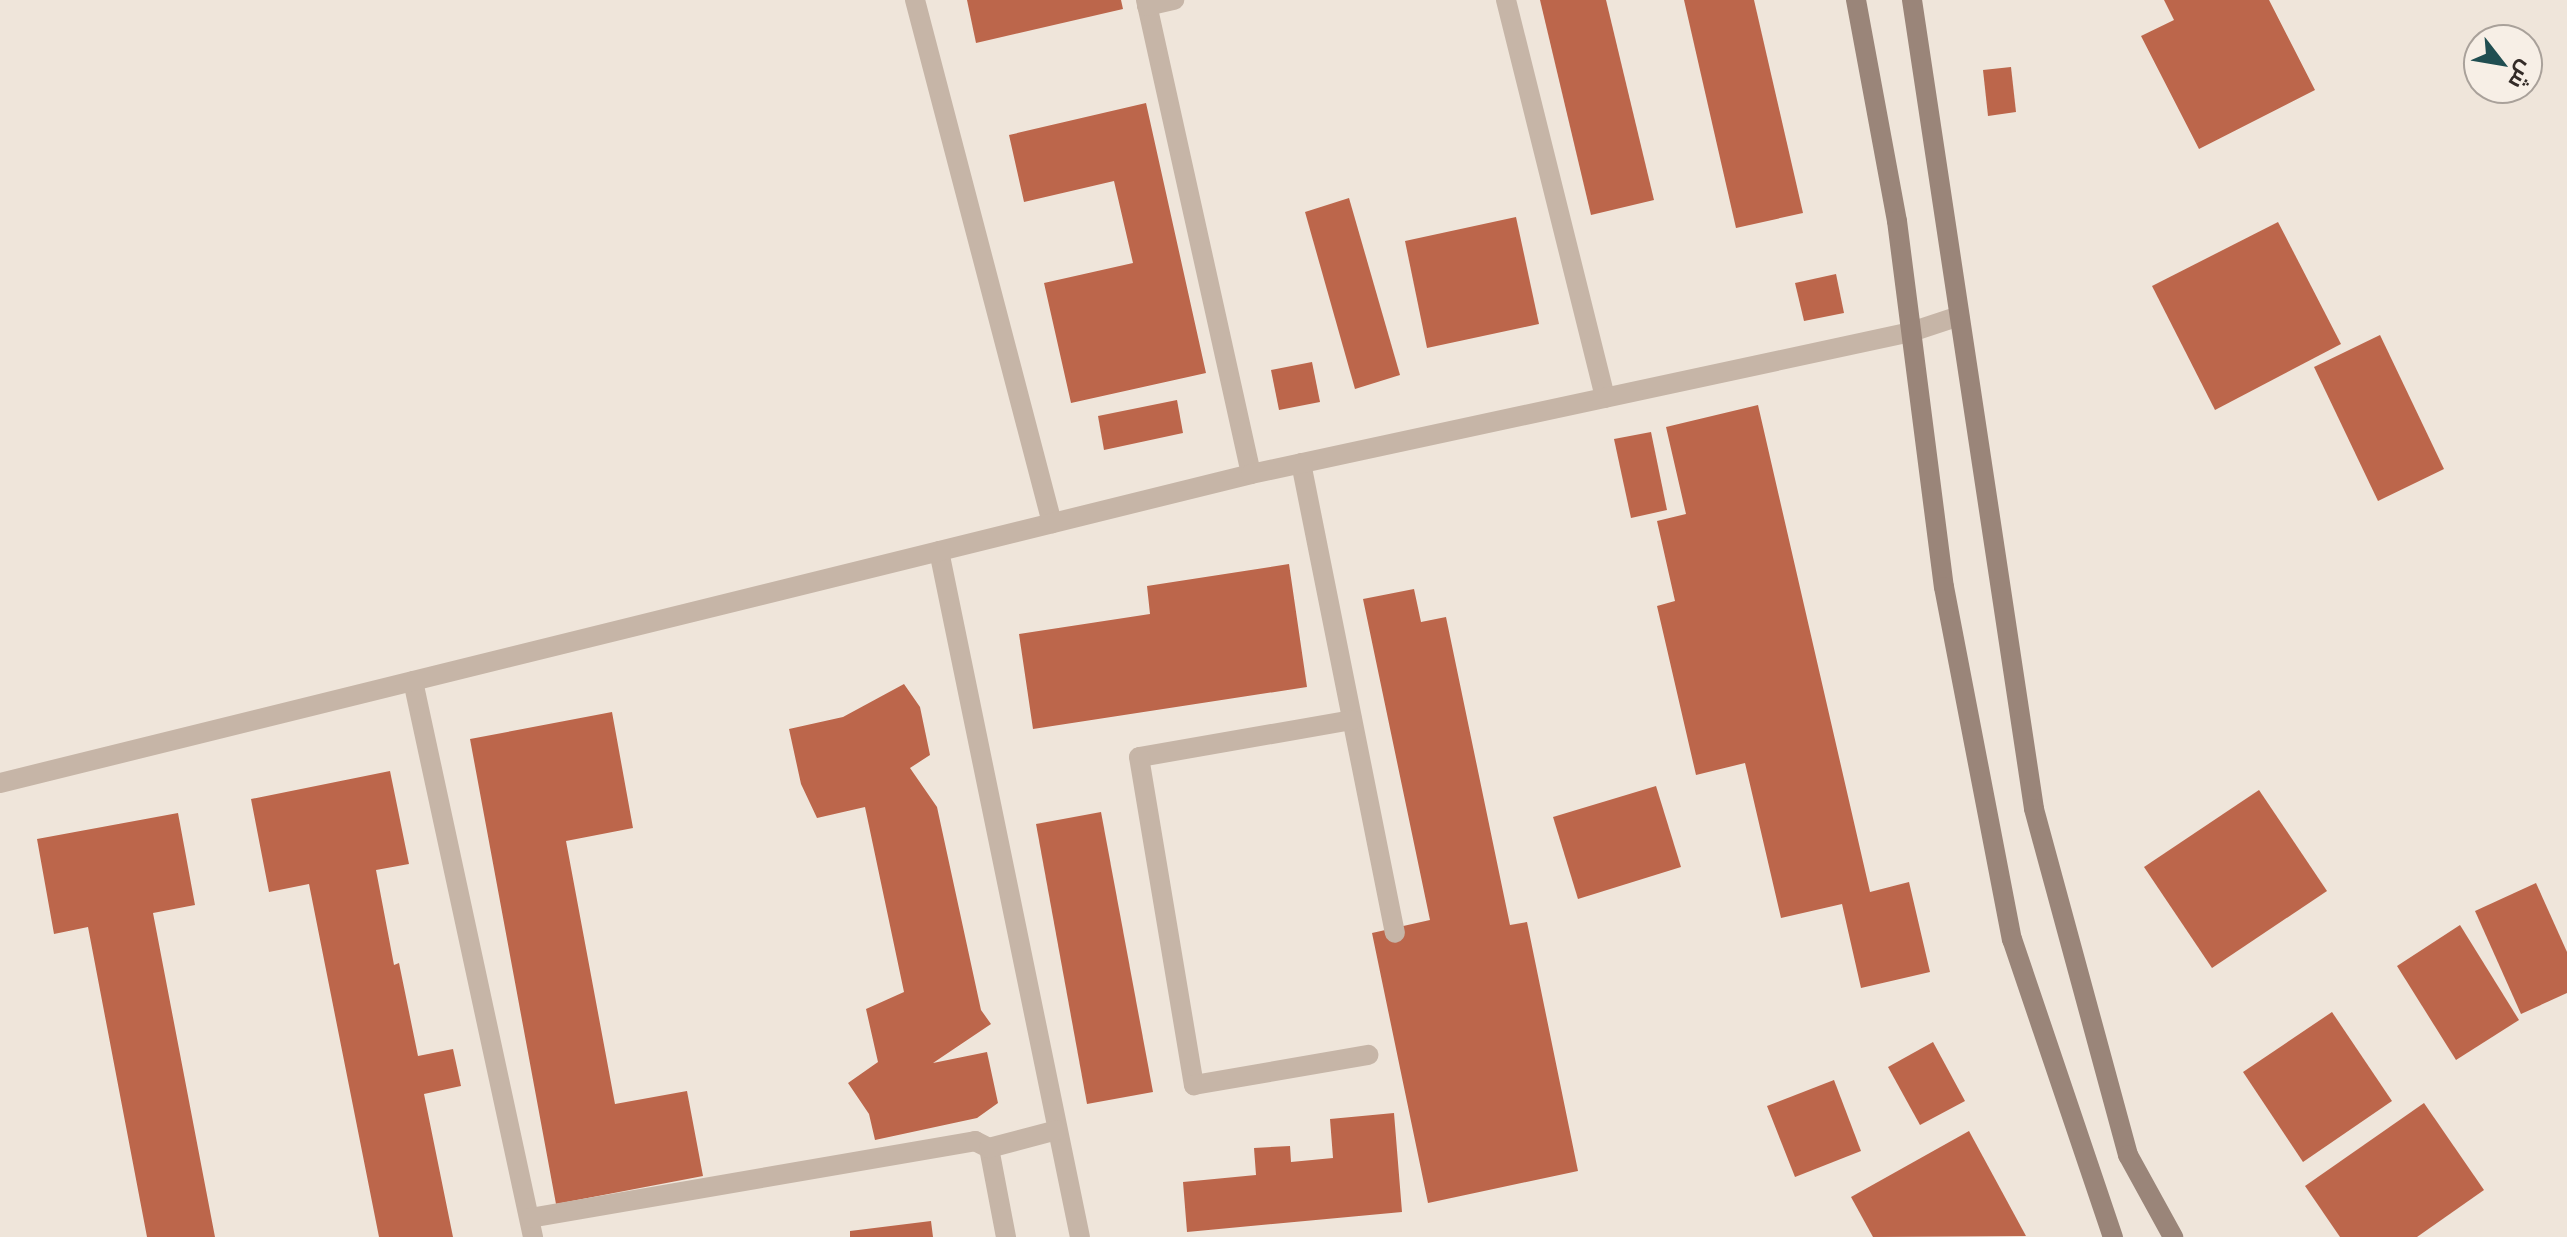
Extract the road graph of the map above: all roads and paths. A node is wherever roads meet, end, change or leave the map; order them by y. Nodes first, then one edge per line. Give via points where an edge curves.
1 (915, 0) edge
2 (1174, 0) edge
3 (1506, 0) edge
4 (1856, 0) edge
5 (1912, 0) edge
6 (1146, 3) edge
7 (1959, 316) junction
8 (1911, 332) junction
9 (1605, 398) junction
10 (1301, 463) junction
11 (1251, 474) junction
12 (1052, 523) junction
13 (939, 551) junction
14 (413, 681) junction
15 (1352, 720) junction
16 (0, 783) edge
17 (1395, 933) dead end
18 (1368, 1055) dead end
19 (1057, 1130) junction
20 (989, 1148) junction
21 (532, 1227) edge
22 (1006, 1237) edge
23 (1080, 1237) edge
24 (2113, 1237) edge
25 (2173, 1237) edge

1 - 12 street
2 - 6 street
3 - 9 street
4 - 8 main road
5 - 7 main road
6 - 11 street
7 - 8 street
7 - 25 main road via 2034,809 2128,1155
8 - 9 street
8 - 24 main road via 1944,587 2012,939
9 - 10 street
10 - 11 street
10 - 15 street
11 - 12 street
12 - 13 street
13 - 14 street
13 - 19 street
14 - 16 street
14 - 21 street
15 - 17 street
15 - 18 street via 1139,757 1194,1085
19 - 20 street
19 - 23 street
20 - 21 street via 975,1141
20 - 22 street

